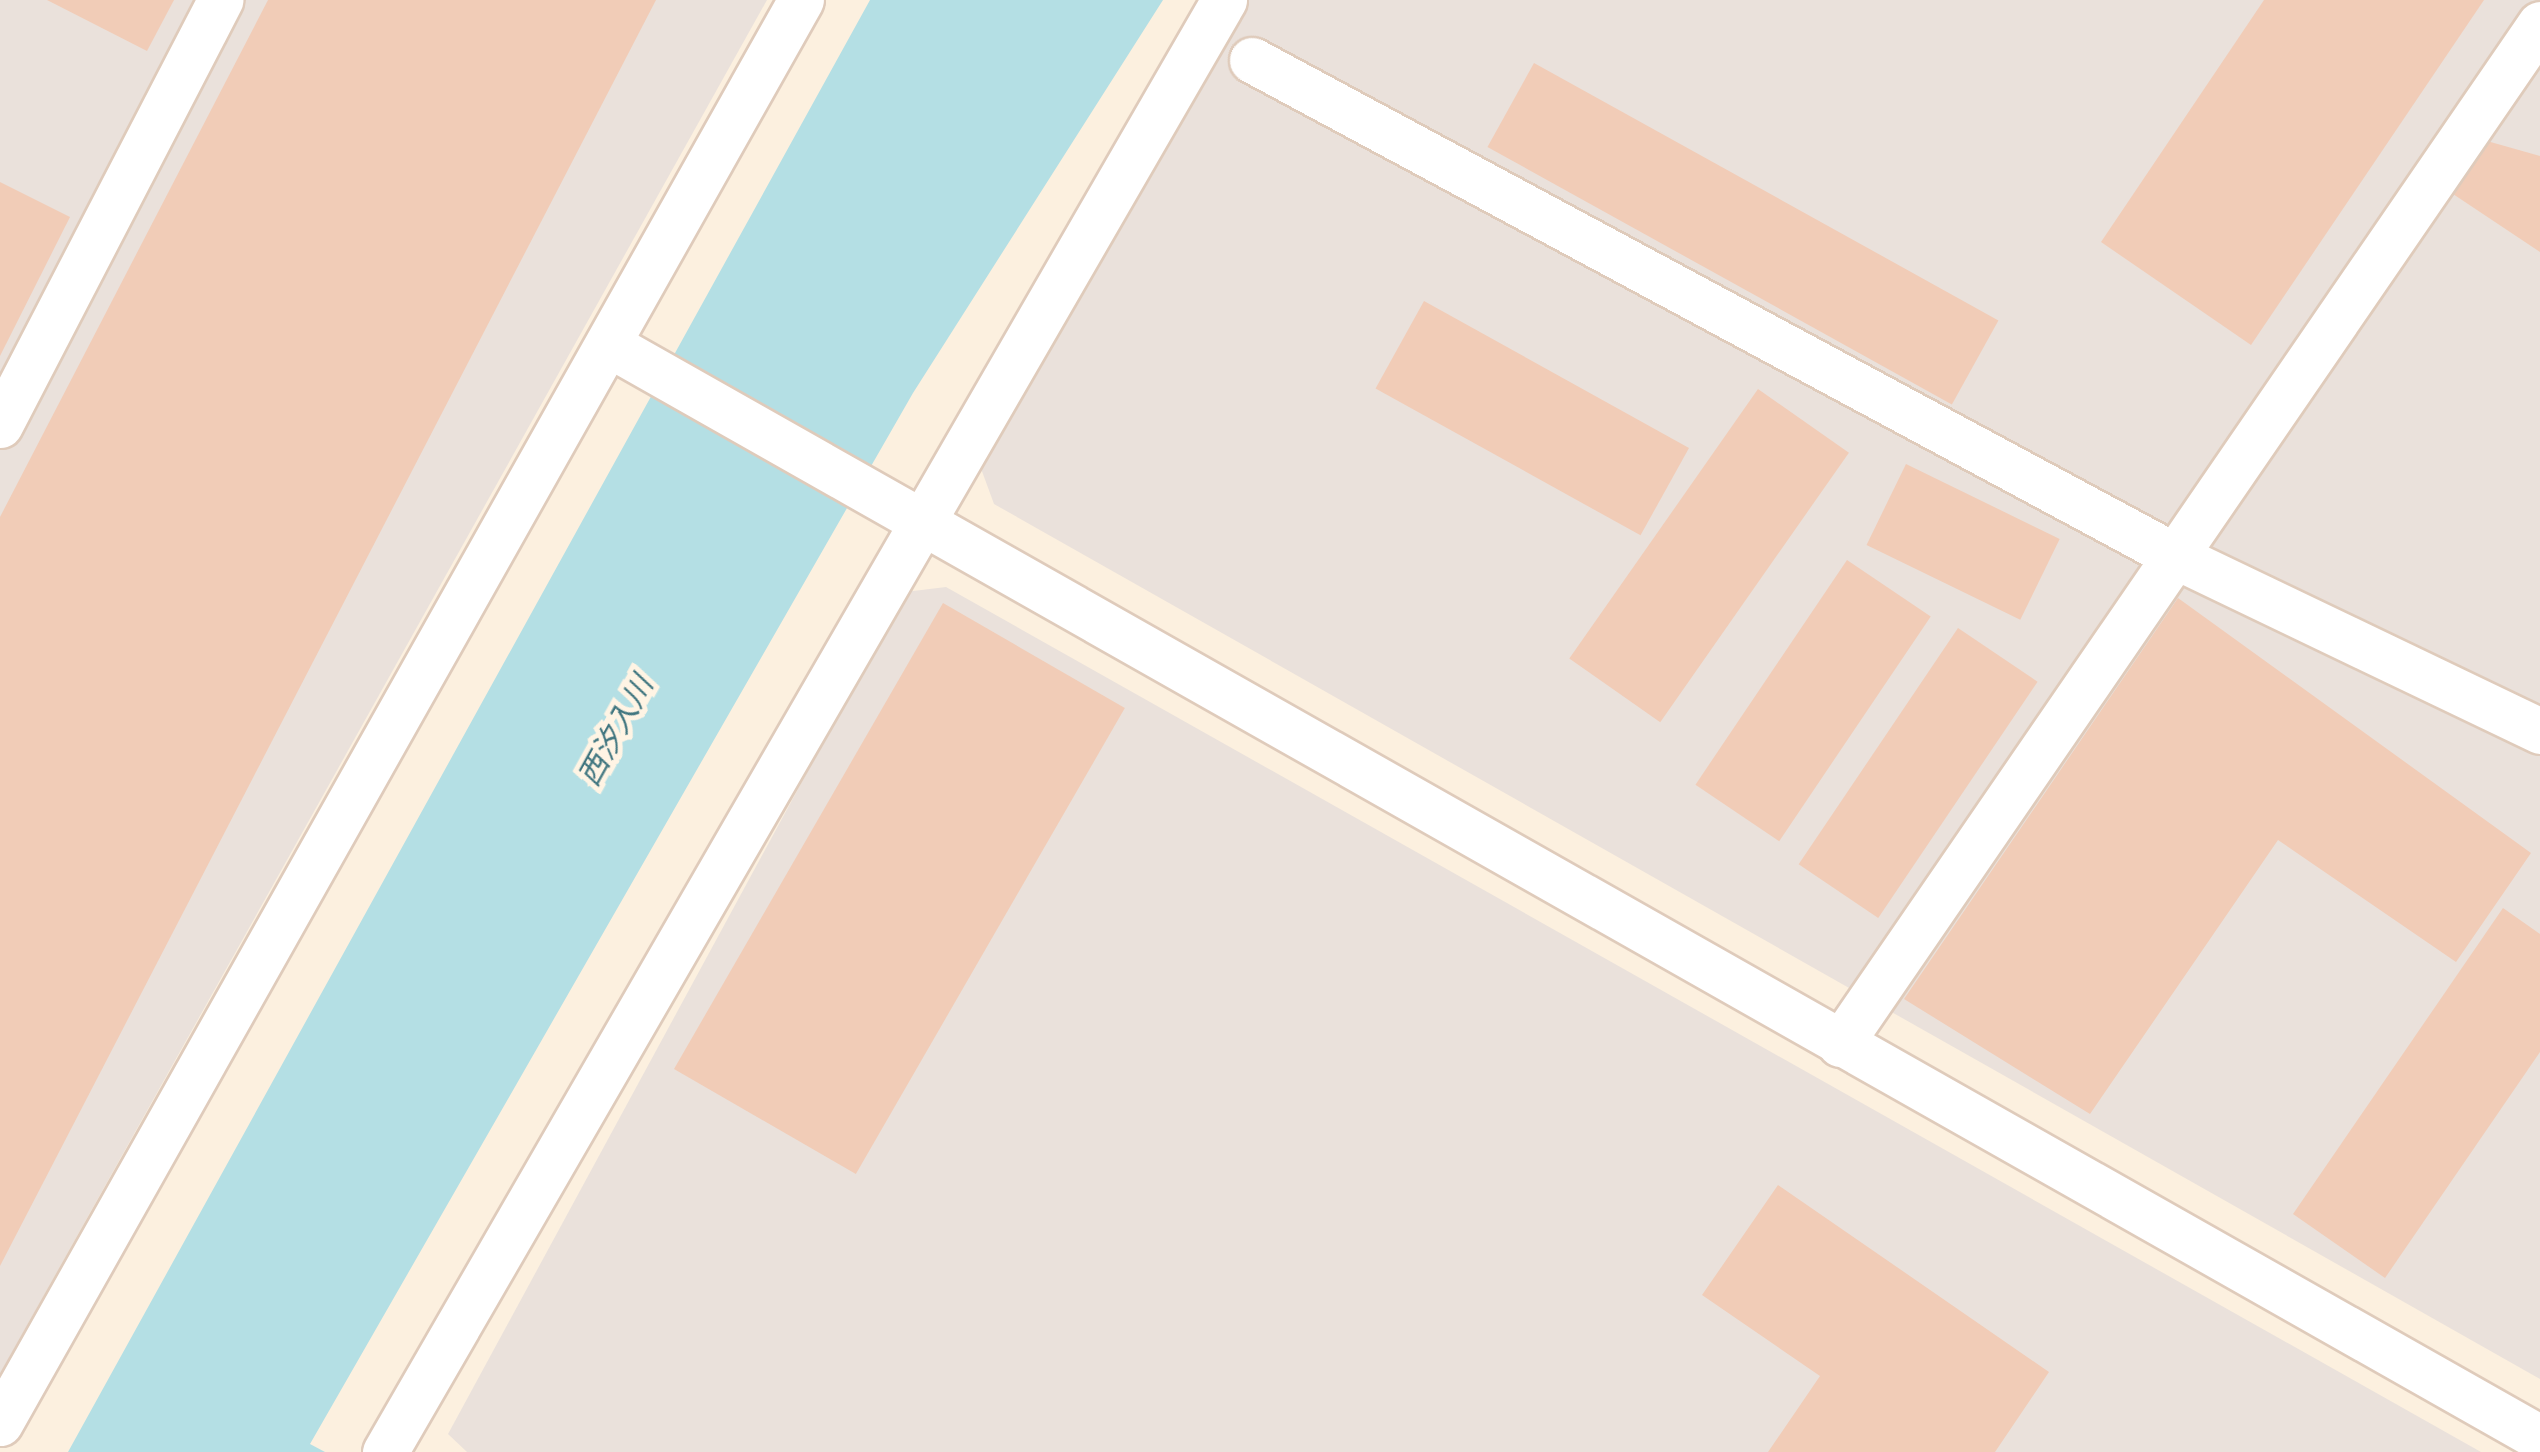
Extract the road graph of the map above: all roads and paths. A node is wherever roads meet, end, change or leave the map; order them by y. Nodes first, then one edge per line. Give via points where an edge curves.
1 (220, 0) edge
2 (801, 0) edge
3 (1224, 0) edge
4 (2540, 24) edge
5 (1252, 60) dead end
6 (608, 344) junction
7 (0, 425) edge
8 (919, 521) junction
9 (2174, 556) junction
10 (2540, 731) edge
11 (1840, 1044) junction
12 (0, 1424) edge
13 (2540, 1438) edge
14 (385, 1452) edge

1 - 7 street
2 - 6 street
3 - 8 street
4 - 9 street
5 - 9 street
6 - 8 street
6 - 12 street
8 - 11 street
8 - 14 street
9 - 10 street
9 - 11 street
11 - 13 street

